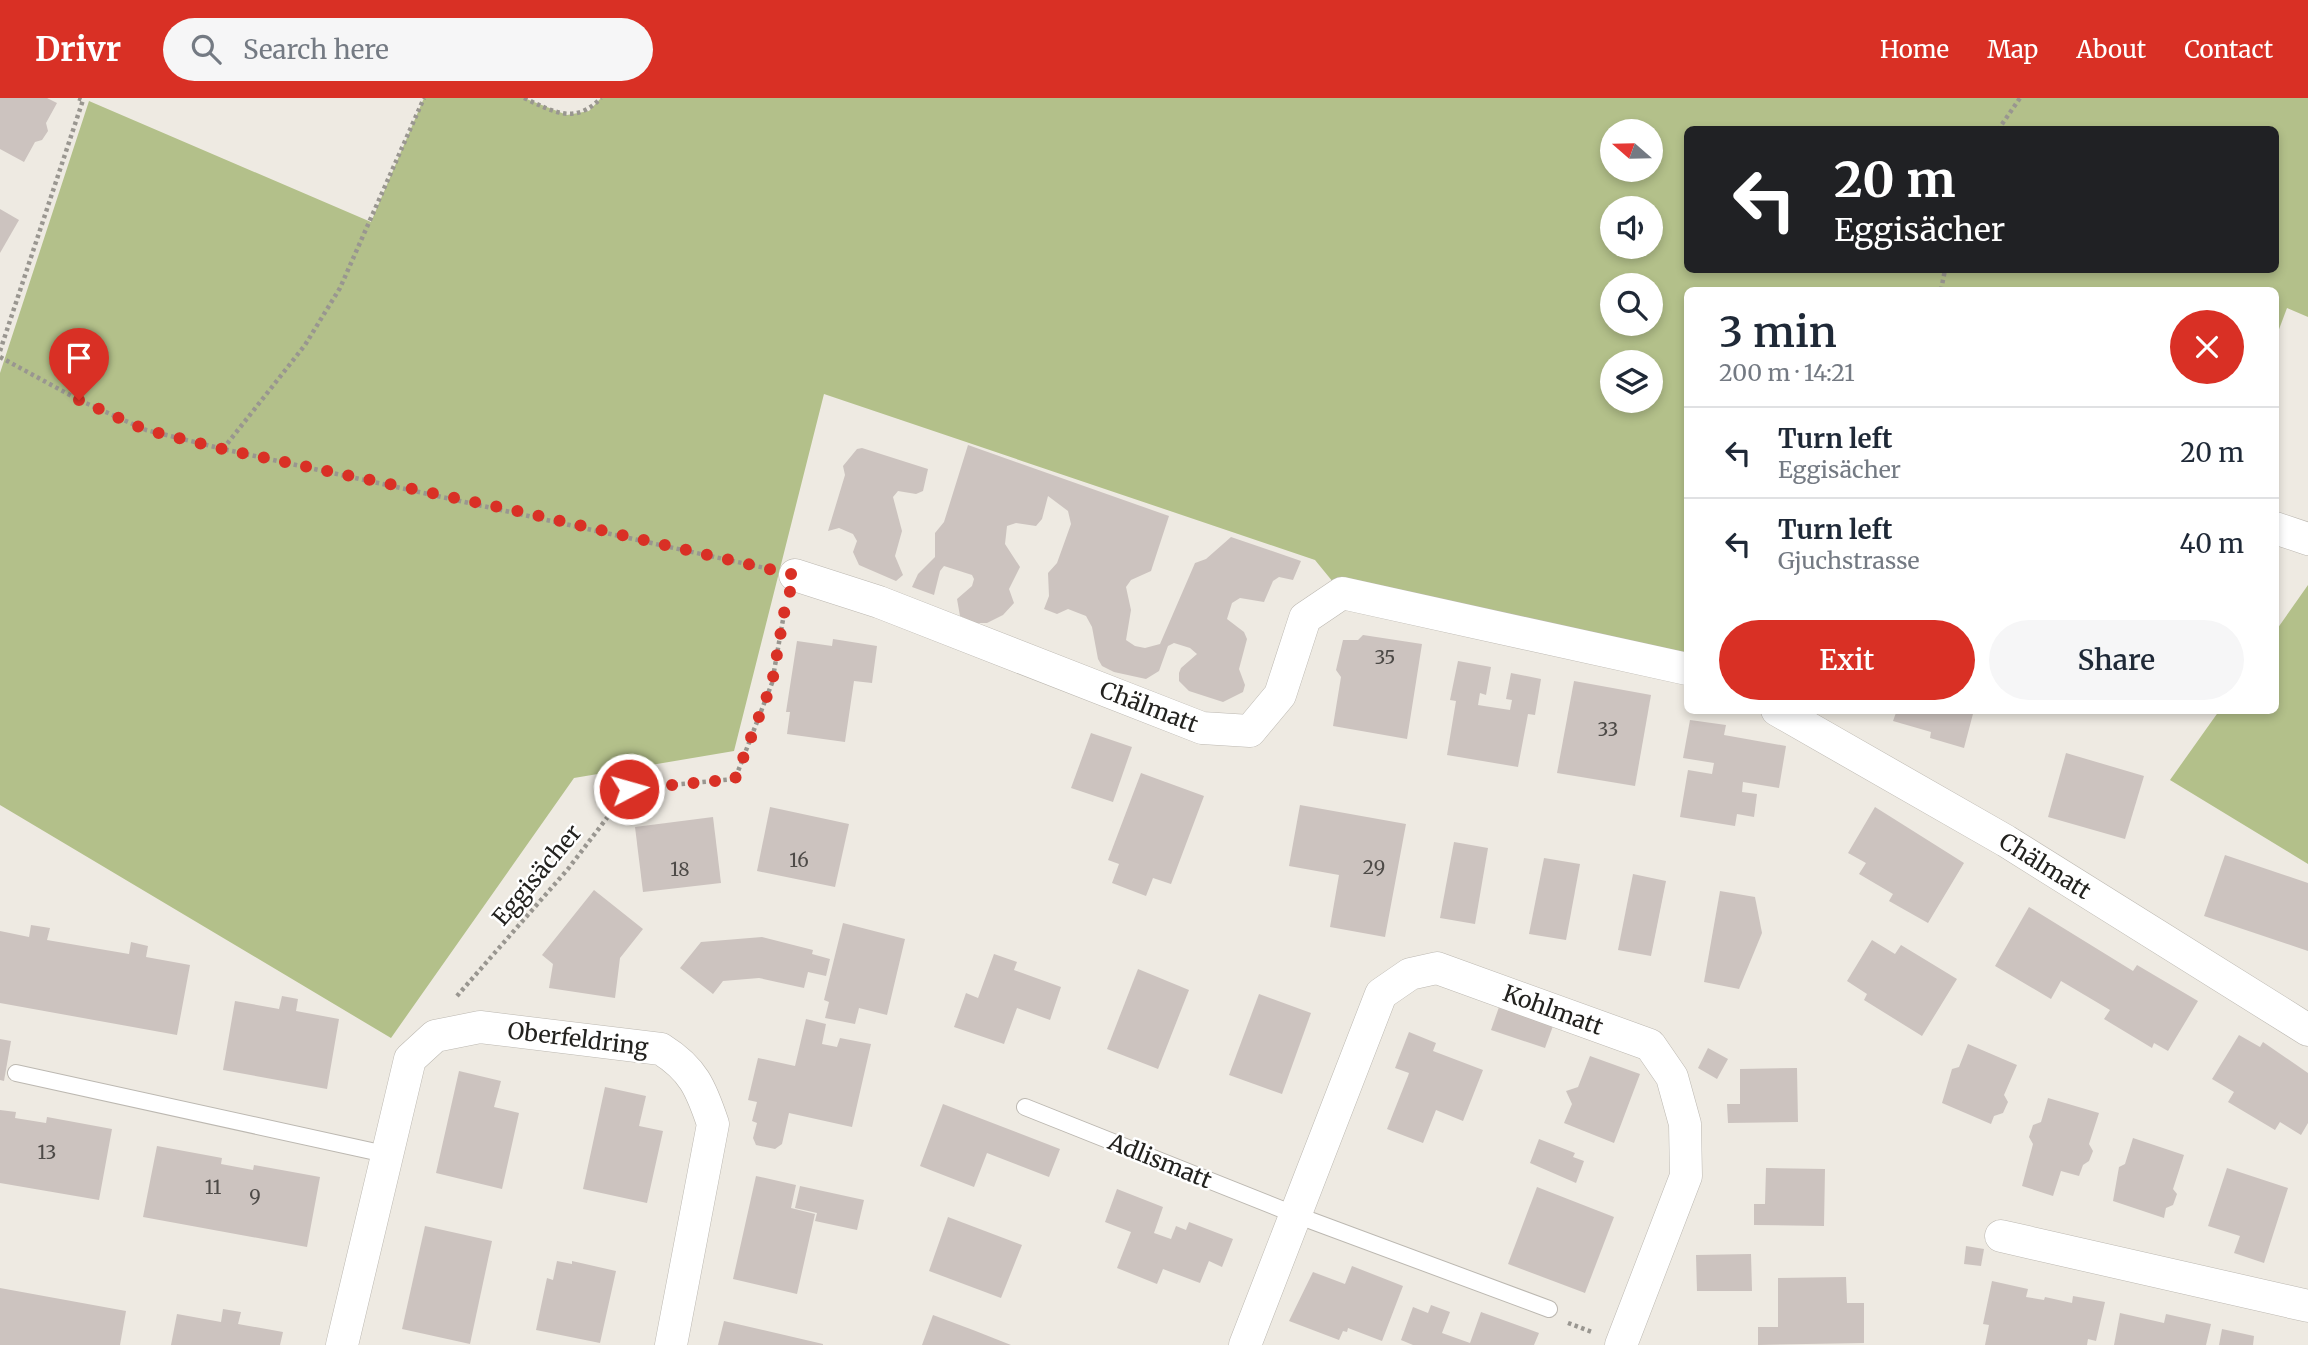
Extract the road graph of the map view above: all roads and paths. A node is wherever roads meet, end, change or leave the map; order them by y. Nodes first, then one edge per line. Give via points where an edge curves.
1 (78, 98) edge
2 (425, 98) edge
3 (524, 98) edge
4 (601, 98) edge
5 (2020, 98) edge
6 (2001, 126) edge
7 (0, 351) edge
8 (0, 358) edge
9 (223, 449) junction
10 (2279, 529) edge
11 (2308, 539) edge
12 (795, 575) junction
13 (1684, 668) edge
14 (1784, 714) edge
15 (2308, 1030) edge
16 (435, 1036) junction
17 (16, 1073) dead end
18 (1025, 1107) dead end
19 (385, 1154) junction
20 (1296, 1216) junction
21 (2001, 1236) dead end
22 (2308, 1306) edge
23 (1549, 1309) joint
24 (1621, 1344) edge
25 (342, 1345) edge
26 (671, 1345) edge
27 (1245, 1345) edge

1 - 7 path via 83,100
2 - 9 path via 340,288 304,345
3 - 4 path via 567,115 589,111
5 - 6 path
8 - 9 path via 146,430
9 - 12 path
10 - 11 street
12 - 13 street, Chälmatt via 879,602 1202,728 1250,731 1280,695 1305,618 1342,593
12 - 16 path, Eggisächer via 772,683 735,779 629,789 568,869 438,1017
14 - 15 street, Chälmatt via 2014,846
16 - 19 street via 410,1059
16 - 26 street, Oberfeldring via 480,1027 580,1037 661,1049 683,1063 701,1090 713,1124
17 - 19 lane
18 - 20 lane, Adlismatt
19 - 25 street
20 - 23 lane, Adlismatt
20 - 24 street, Kohlmatt via 1381,994 1410,974 1437,968 1650,1045 1672,1077 1685,1125 1686,1176
20 - 27 street
21 - 22 street
23 - 24 path via 1552,1317

